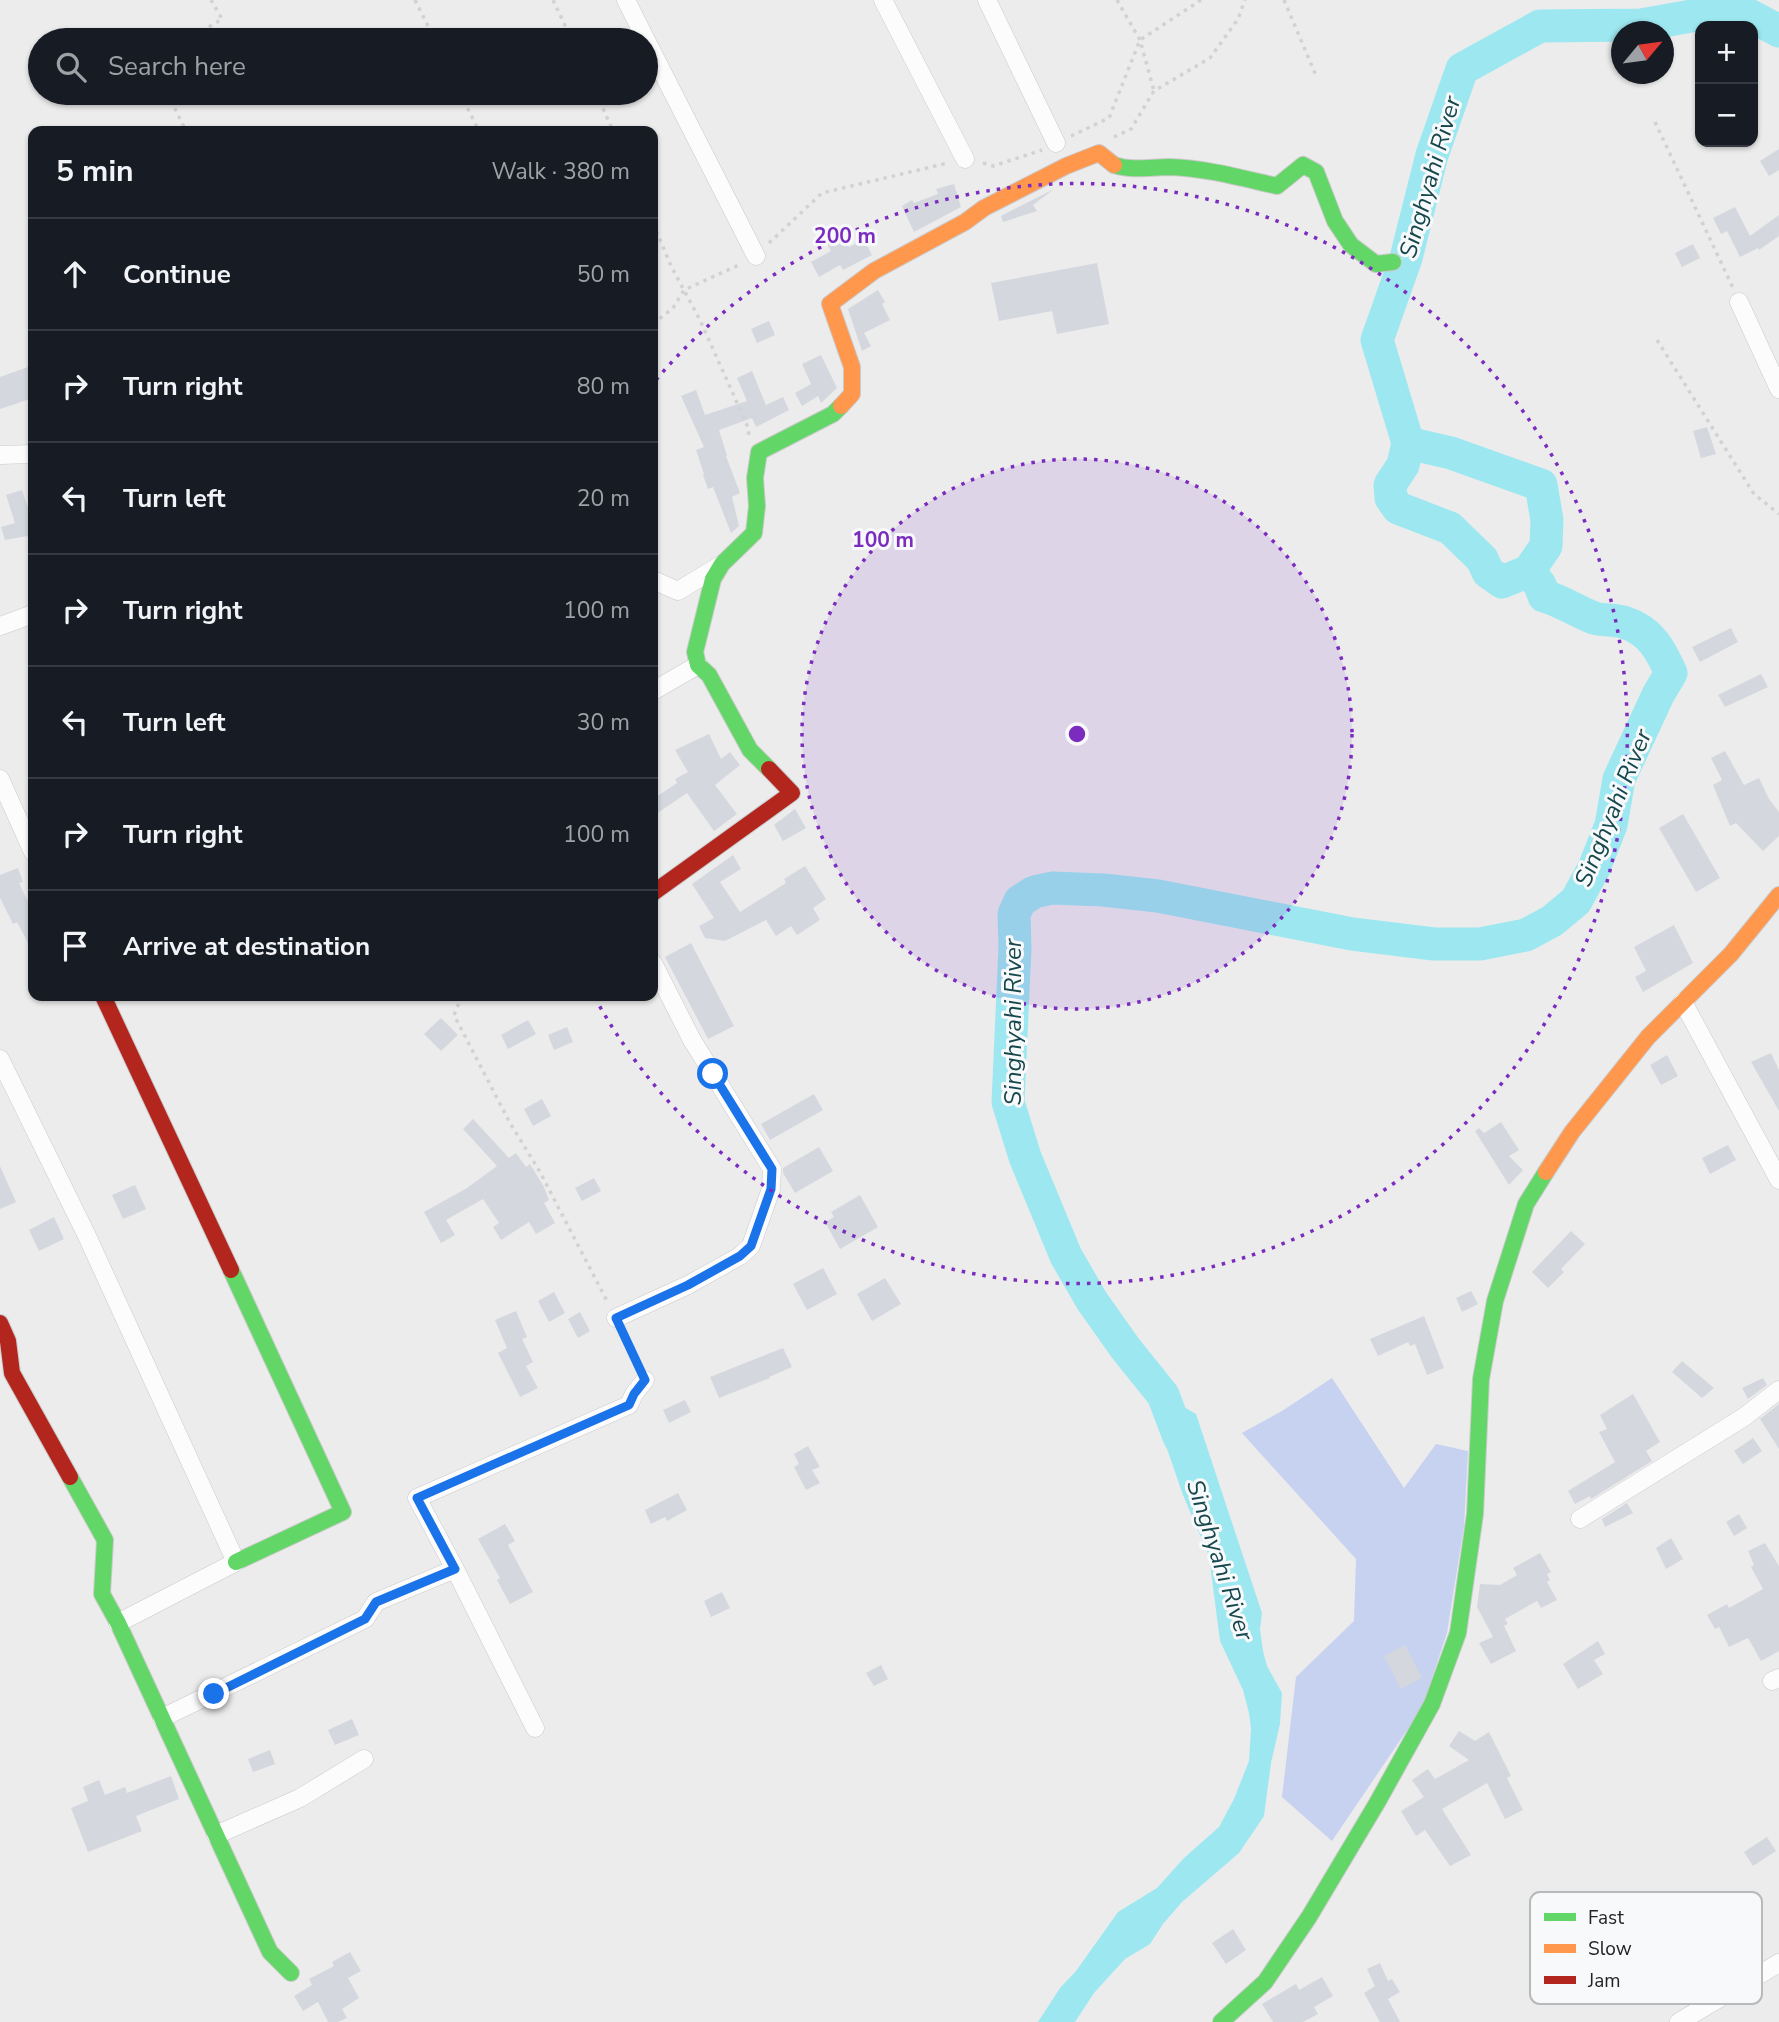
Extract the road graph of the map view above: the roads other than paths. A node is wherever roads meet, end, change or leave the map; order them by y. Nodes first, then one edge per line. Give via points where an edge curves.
1 (626, 0) edge
2 (883, 0) edge
3 (987, 0) edge
4 (640, 28) edge
5 (658, 64) edge
6 (1056, 143) road end
7 (965, 159) road end
8 (756, 256) road end
9 (1393, 262) dead end
10 (1739, 302) road end
11 (1779, 389) edge
12 (28, 454) edge
13 (0, 455) edge
14 (722, 564) junction
15 (658, 582) edge
16 (28, 616) edge
17 (0, 626) edge
18 (698, 665) junction
19 (658, 688) edge
20 (0, 779) edge
21 (28, 841) edge
22 (658, 890) edge
23 (1777, 904) edge
24 (658, 973) edge
25 (105, 1001) edge
26 (1683, 1002) junction
27 (0, 1059) edge
28 (1779, 1180) edge
29 (616, 1318) road end
30 (0, 1323) edge
31 (645, 1380) road end
32 (1779, 1390) edge
33 (1580, 1519) dead end
34 (236, 1562) junction
35 (455, 1569) junction
36 (118, 1623) junction
37 (162, 1718) junction
38 (535, 1728) dead end
39 (364, 1759) dead end
40 (216, 1835) junction
41 (1779, 1963) edge
42 (291, 1973) dead end
43 (1762, 1973) edge
44 (1710, 2004) edge
45 (1221, 2022) edge
46 (1679, 2022) edge

1 - 4 street
2 - 7 street
3 - 6 street
5 - 8 street
9 - 14 street via 1376,264 1351,246 1316,172 1303,164 1277,186 1207,171 1116,166 1099,153 1066,166 874,271 830,304 852,367 852,394 833,414 759,452 754,533
10 - 11 street
12 - 13 street
14 - 15 street via 678,591
14 - 18 street via 713,579 695,652
16 - 17 street
18 - 19 street
18 - 22 street via 709,675 750,750 792,793
20 - 21 street
23 - 26 street
24 - 29 street via 692,1040 772,1169 771,1189 751,1246 740,1256
25 - 34 street via 342,1512
26 - 28 street
26 - 45 street via 1648,1037 1572,1132 1526,1204 1495,1301 1481,1379 1475,1514 1458,1633 1432,1704 1309,1917 1265,1982
27 - 34 street via 87,1236
30 - 36 street via 8,1341 12,1373 105,1541 102,1594
31 - 35 street via 629,1405 417,1498
32 - 33 street via 1744,1417
34 - 36 street
35 - 37 street via 376,1602 365,1619
35 - 38 street
36 - 37 street
37 - 40 street
39 - 40 street via 300,1798
40 - 42 street via 270,1952
41 - 43 street
44 - 46 street

